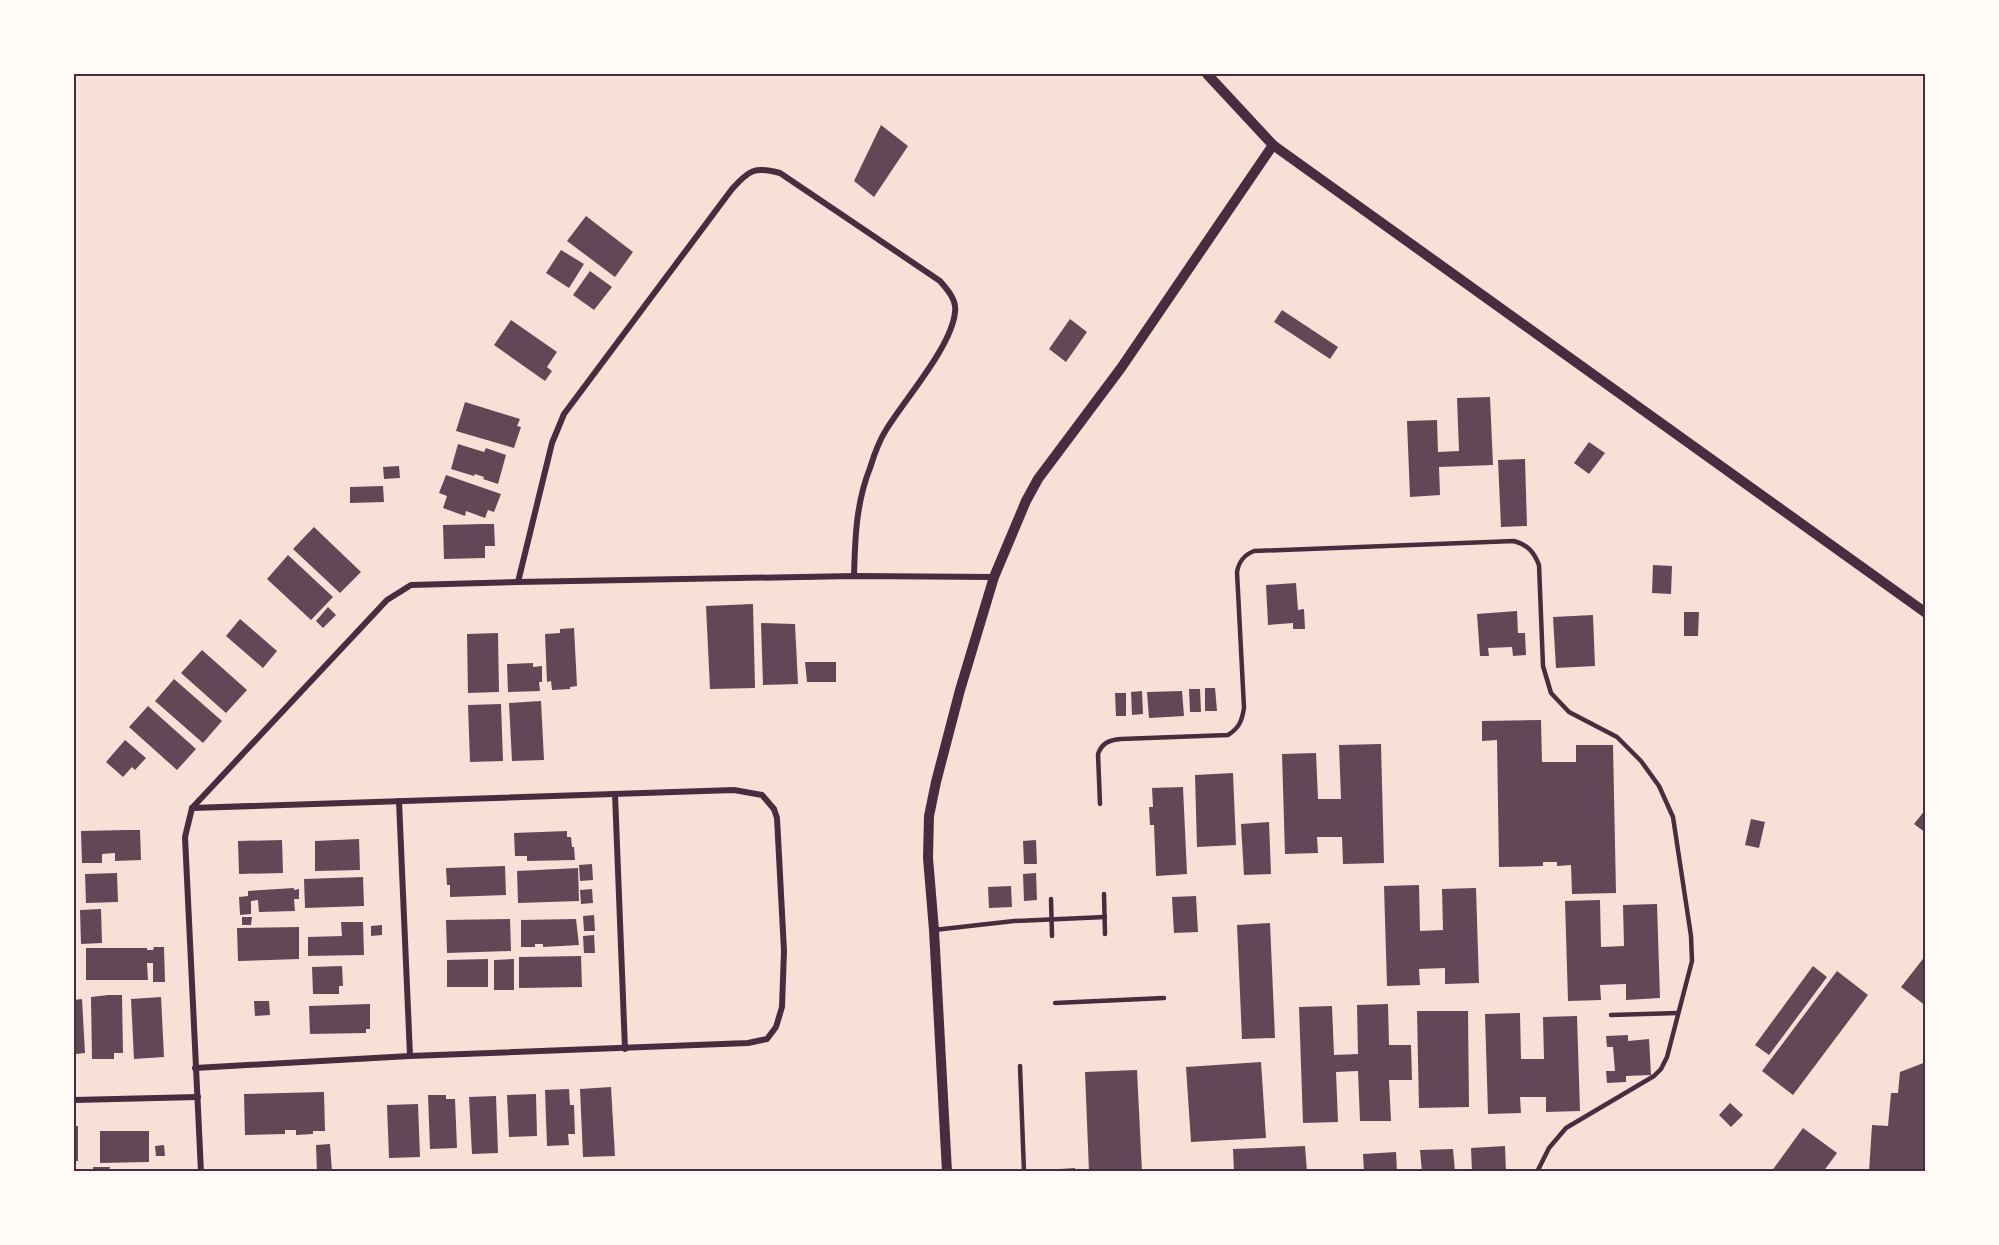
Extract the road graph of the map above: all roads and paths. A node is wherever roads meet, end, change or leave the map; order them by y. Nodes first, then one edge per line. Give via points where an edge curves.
1 (1207, 74) edge
2 (1273, 145) junction
3 (854, 576) junction
4 (994, 578) junction
5 (518, 582) junction
6 (1926, 613) edge
7 (615, 794) junction
8 (399, 801) junction
9 (1100, 804) dead end
10 (192, 808) junction
11 (1104, 894) dead end
12 (1051, 899) dead end
13 (1105, 916) junction
14 (1052, 919) junction
15 (934, 930) junction
16 (1105, 934) dead end
17 (1052, 936) dead end
18 (1164, 998) dead end
19 (1055, 1003) dead end
20 (1678, 1013) junction
21 (1611, 1015) dead end
22 (625, 1049) junction
23 (410, 1056) junction
24 (1020, 1066) dead end
25 (195, 1068) junction
26 (198, 1097) junction
27 (74, 1100) edge
28 (201, 1172) edge
29 (947, 1172) edge
30 (1024, 1172) edge
31 (1537, 1172) edge

1 - 2 street
2 - 4 street via 1121,368 1038,479
2 - 6 street
3 - 4 street
3 - 5 street
3 - 5 street via 856,525 869,469 885,432 950,335 956,310 951,294 940,280 780,173 762,168 745,175 732,189 564,414 552,443
4 - 15 street via 960,690 929,816
5 - 10 street via 411,585 387,600
7 - 8 street
7 - 22 street
7 - 22 street via 734,790 762,795 777,819 784,951 783,1007 767,1039
8 - 10 street
8 - 23 street
9 - 20 lane via 1098,754 1106,743 1121,739 1228,735 1242,720 1237,572 1247,554 1514,541 1524,544 1539,565 1543,666 1551,693 1569,712 1617,737 1641,761 1659,786 1673,817 1692,961
10 - 25 street via 185,837
11 - 13 lane
12 - 14 lane
13 - 14 lane
13 - 16 lane
14 - 15 lane
14 - 17 lane
15 - 29 street
18 - 19 lane
20 - 21 lane
20 - 31 lane via 1661,1069 1566,1128 1549,1148
22 - 23 street
23 - 25 street
24 - 30 lane
25 - 26 street
26 - 27 street
26 - 28 street

